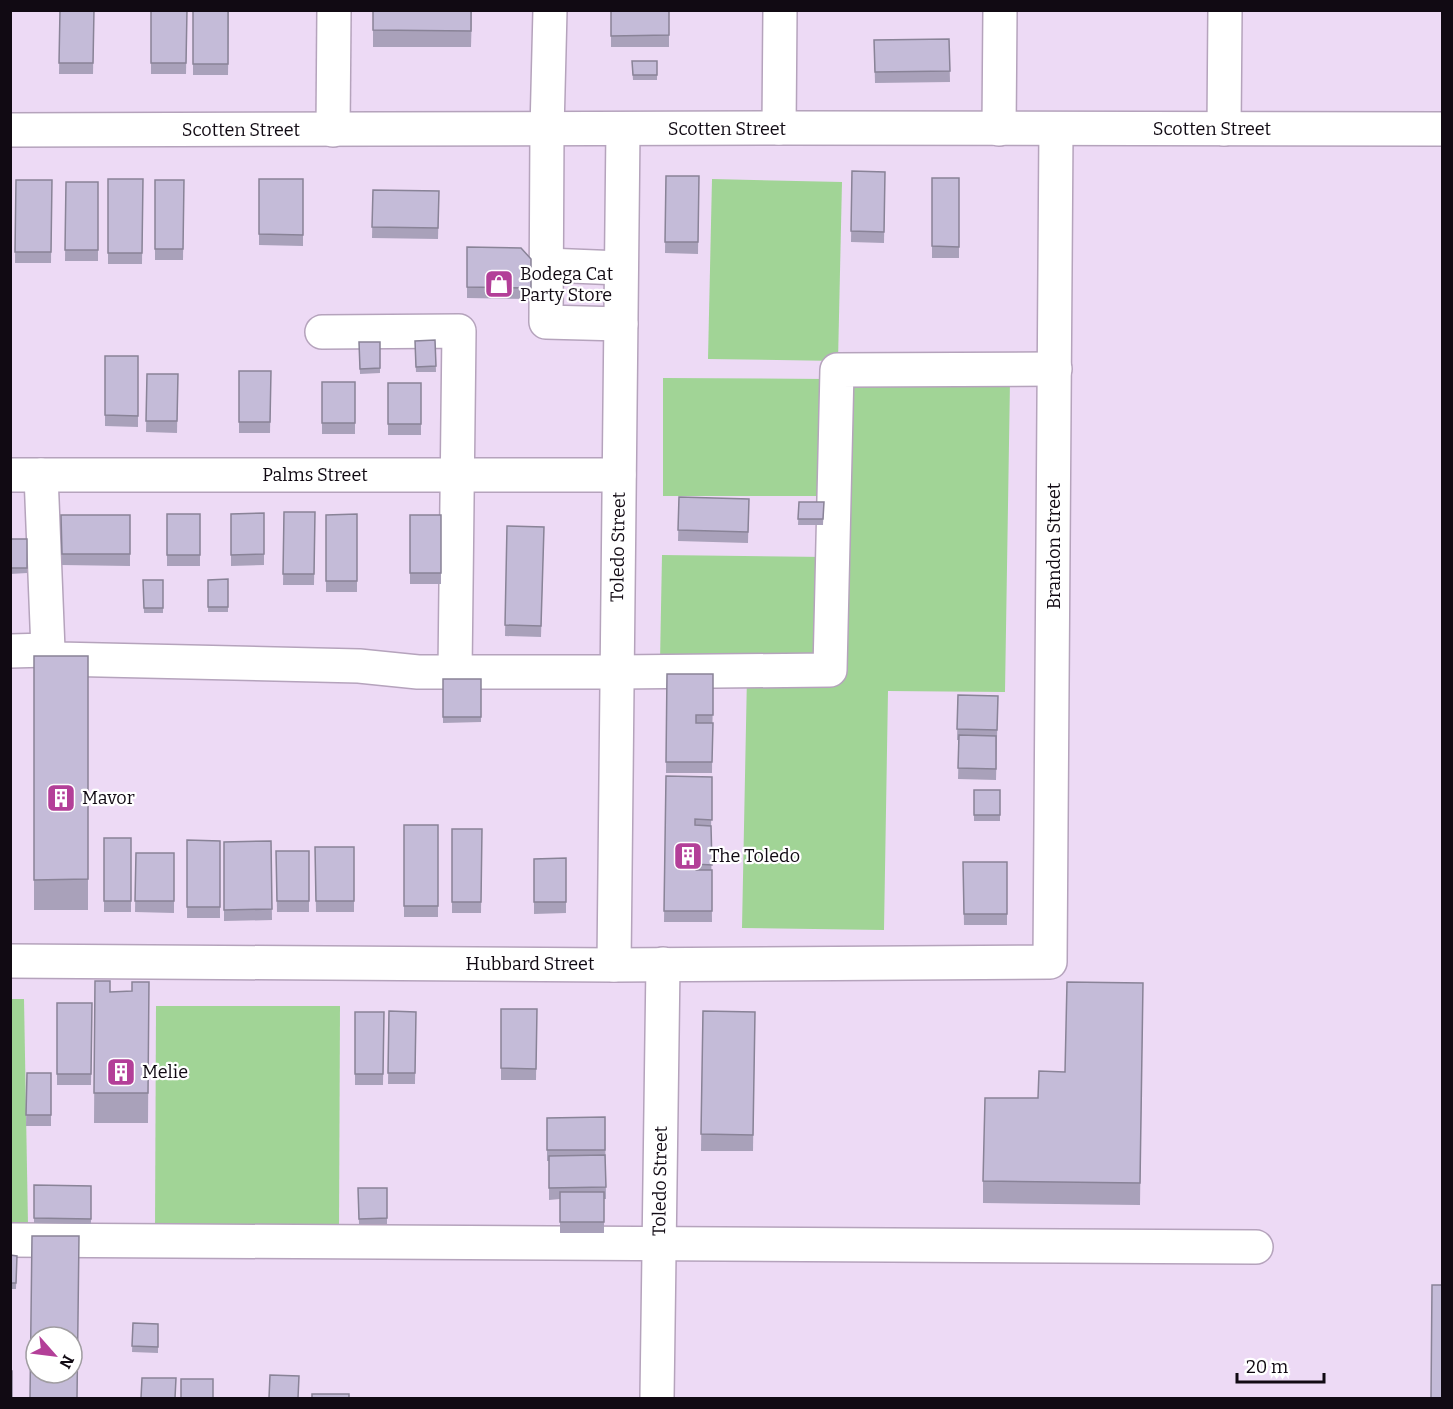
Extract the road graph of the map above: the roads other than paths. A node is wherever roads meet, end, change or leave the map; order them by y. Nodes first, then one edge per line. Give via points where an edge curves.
1 (333, 10) edge
2 (550, 10) edge
3 (780, 10) edge
4 (1000, 10) edge
5 (1225, 10) edge
6 (779, 128) junction
7 (623, 129) junction
8 (999, 129) junction
9 (1056, 129) junction
10 (1224, 129) junction
11 (1443, 129) edge
12 (10, 130) edge
13 (333, 130) junction
14 (547, 130) junction
15 (546, 266) junction
16 (621, 268) junction
17 (621, 324) junction
18 (322, 332) dead end
19 (1055, 369) junction
20 (26, 475) edge
21 (619, 475) junction
22 (457, 476) junction
23 (48, 650) junction
24 (10, 651) edge
25 (455, 672) junction
26 (617, 672) junction
27 (10, 961) edge
28 (1050, 962) joint
29 (663, 964) junction
30 (614, 965) junction
31 (10, 1240) edge
32 (659, 1243) junction
33 (1256, 1247) dead end
34 (657, 1398) edge

1 - 13 street
2 - 14 street
3 - 6 street
4 - 8 street
5 - 10 street
6 - 7 street, Scotten Street
6 - 8 street, Scotten Street
7 - 14 street, Scotten Street
7 - 16 street, Toledo Street
8 - 9 street, Scotten Street
9 - 10 street, Scotten Street
9 - 19 street, Brandon Street
10 - 11 street, Scotten Street
12 - 13 street, Scotten Street
13 - 14 street, Scotten Street
14 - 15 street
15 - 16 street
15 - 17 street via 546,322
16 - 17 street, Toledo Street
17 - 21 street, Toledo Street
18 - 22 street via 459,331
19 - 26 street via 837,370 830,670
19 - 28 street, Brandon Street
20 - 22 street, Palms Street
20 - 23 street
21 - 22 street, Palms Street
21 - 26 street, Toledo Street
22 - 25 street
23 - 24 street
23 - 25 street via 58,659
25 - 26 street
26 - 30 street, Toledo Street
27 - 30 street, Hubbard Street
28 - 29 street, Hubbard Street
29 - 30 street, Hubbard Street
29 - 32 street, Toledo Street
31 - 32 street
32 - 33 street
32 - 34 street, Toledo Street

